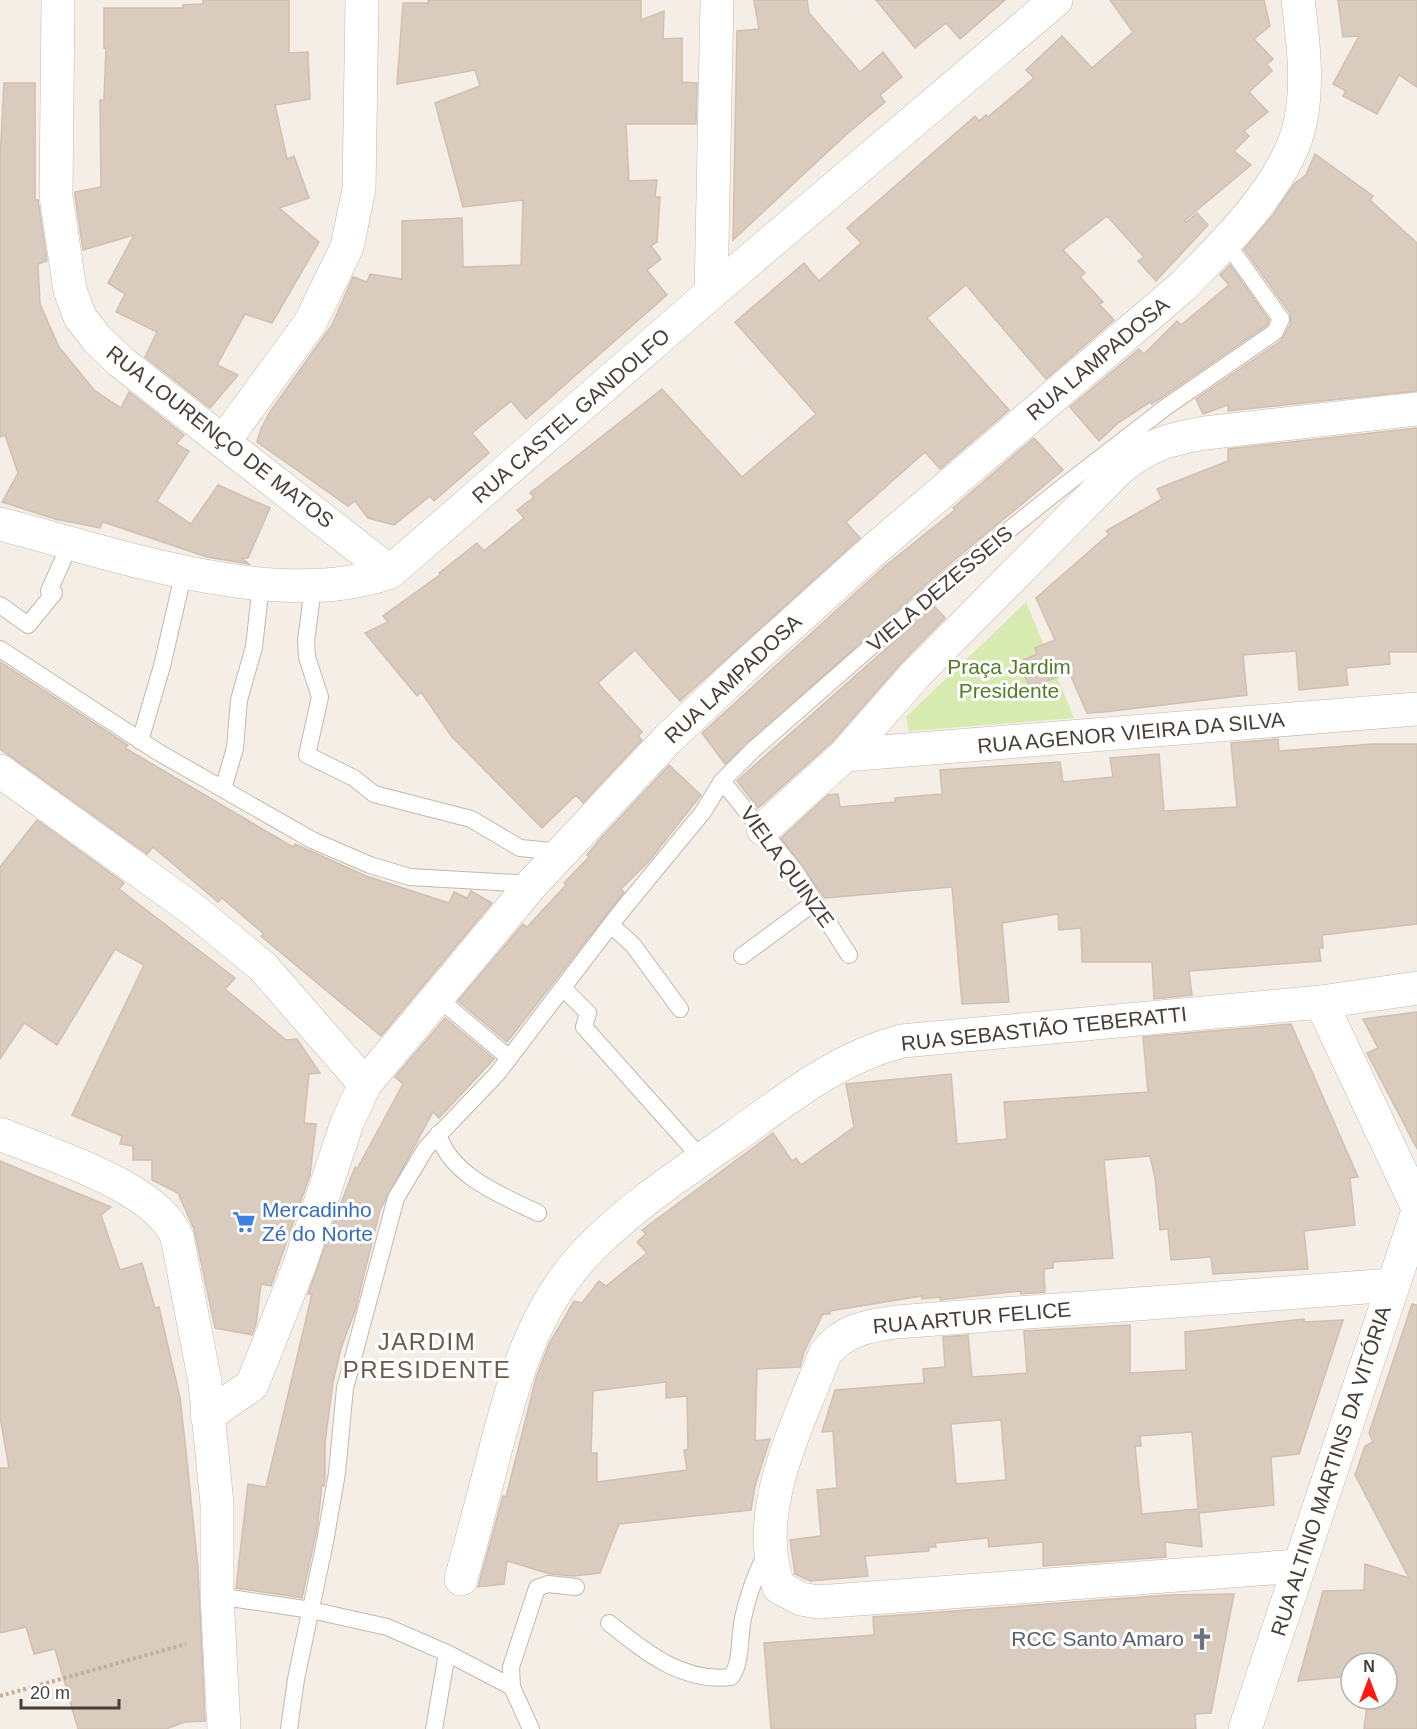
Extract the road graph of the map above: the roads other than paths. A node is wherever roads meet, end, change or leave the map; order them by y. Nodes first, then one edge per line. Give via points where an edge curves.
1 (58, 0) edge
2 (362, 0) edge
3 (717, 0) edge
4 (1056, 0) edge
5 (1298, 0) edge
6 (1226, 242) junction
7 (711, 293) junction
8 (1417, 409) edge
9 (224, 441) junction
10 (0, 524) edge
11 (71, 542) junction
12 (184, 572) junction
13 (390, 572) junction
14 (261, 584) junction
15 (312, 587) junction
16 (0, 605) edge
17 (0, 649) edge
18 (1417, 709) edge
19 (140, 741) junction
20 (845, 755) junction
21 (0, 771) edge
22 (722, 780) junction
23 (223, 789) junction
24 (763, 829) junction
25 (563, 852) junction
26 (532, 884) junction
27 (815, 902) junction
28 (611, 924) junction
29 (849, 955) dead end
30 (742, 956) dead end
31 (563, 988) junction
32 (1417, 988) edge
33 (438, 998) junction
34 (1321, 1002) junction
35 (680, 1009) dead end
36 (509, 1058) junction
37 (365, 1084) junction
38 (0, 1134) edge
39 (438, 1134) junction
40 (702, 1159) junction
41 (1417, 1206) edge
42 (538, 1213) dead end
43 (1417, 1214) edge
44 (1392, 1285) junction
45 (207, 1416) junction
46 (769, 1548) junction
47 (1299, 1566) junction
48 (461, 1578) dead end
49 (576, 1587) dead end
50 (217, 1596) junction
51 (311, 1610) junction
52 (609, 1623) dead end
53 (447, 1653) junction
54 (512, 1686) junction
55 (224, 1729) edge
56 (289, 1729) edge
57 (434, 1729) edge
58 (531, 1729) edge
59 (1245, 1729) edge

1 - 9 street, RUA LOURENÇO DE MATOS via 56,196 70,290 81,317 97,339
2 - 9 street via 359,189 347,247 310,323
3 - 7 street
4 - 7 street, RUA CASTEL GANDOLFO
5 - 6 street, RUA LAMPADOSA via 1304,85 1293,145 1266,191
6 - 22 lane, VIELA DEZESSEIS via 1281,320 1275,332 1166,407 948,579
6 - 25 street, RUA LAMPADOSA via 1183,286 874,549 743,668 668,739
7 - 13 street, RUA CASTEL GANDOLFO
8 - 20 street via 1206,433 1171,439 1141,451 916,674
9 - 13 street, RUA LOURENÇO DE MATOS
10 - 11 street, RUA CASTEL GANDOLFO
11 - 12 street, RUA CASTEL GANDOLFO
11 - 16 lane via 49,591 54,594 28,625
12 - 14 street, RUA CASTEL GANDOLFO
12 - 19 lane
13 - 15 street, RUA CASTEL GANDOLFO via 365,581
14 - 15 street, RUA CASTEL GANDOLFO
14 - 23 lane via 254,647 239,700 235,748
15 - 25 lane via 307,657 320,697 307,755 354,778 374,794 471,819 520,848
17 - 19 lane
18 - 20 street, RUA AGENOR VIEIRA DA SILVA
19 - 23 lane
20 - 24 street
21 - 37 street via 195,910 262,967
22 - 24 lane, VIELA QUINZE
22 - 28 lane, VIELA DEZESSEIS via 703,812
23 - 26 lane via 312,840 370,865 410,877
24 - 27 lane, VIELA QUINZE
25 - 26 street, RUA LAMPADOSA
26 - 33 street, RUA LAMPADOSA
27 - 29 lane, VIELA QUINZE
27 - 30 lane
28 - 31 lane, VIELA DEZESSEIS
28 - 35 lane via 633,945
31 - 36 lane, VIELA DEZESSEIS
31 - 40 lane via 588,1013 584,1027
32 - 34 street, RUA SEBASTIÃO TEBERATTI
33 - 36 lane
33 - 37 street, RUA LAMPADOSA
34 - 40 street, RUA SEBASTIÃO TEBERATTI via 902,1041 874,1049 819,1076
34 - 41 street
36 - 39 lane, VIELA DEZESSEIS
37 - 45 street, RUA LAMPADOSA via 347,1123 300,1264 252,1385
38 - 45 street via 124,1186 160,1212 173,1227 203,1371
39 - 42 lane via 443,1149 480,1184
39 - 51 lane, VIELA DEZESSEIS via 396,1197 359,1330 345,1388 337,1473
40 - 48 street, RUA SEBASTIÃO TEBERATTI via 607,1232 563,1281 541,1318 514,1381
43 - 44 street, RUA ALTINO MARTINS DA VITÓRIA
44 - 46 street, RUA ARTUR FELICE via 896,1322 849,1332 835,1340 825,1354 782,1469 772,1508
44 - 47 street, RUA ALTINO MARTINS DA VITÓRIA
45 - 50 street via 217,1504
46 - 47 street, RUA ARTUR FELICE via 779,1587 801,1599 818,1602
46 - 52 lane via 757,1571 743,1617 735,1669 730,1677 673,1668
47 - 59 street, RUA ALTINO MARTINS DA VITÓRIA
49 - 54 lane via 548,1584 537,1588 511,1667
50 - 51 lane
50 - 55 street
51 - 53 lane via 387,1627
51 - 56 lane, VIELA DEZESSEIS
53 - 54 lane
53 - 57 lane
54 - 58 lane

